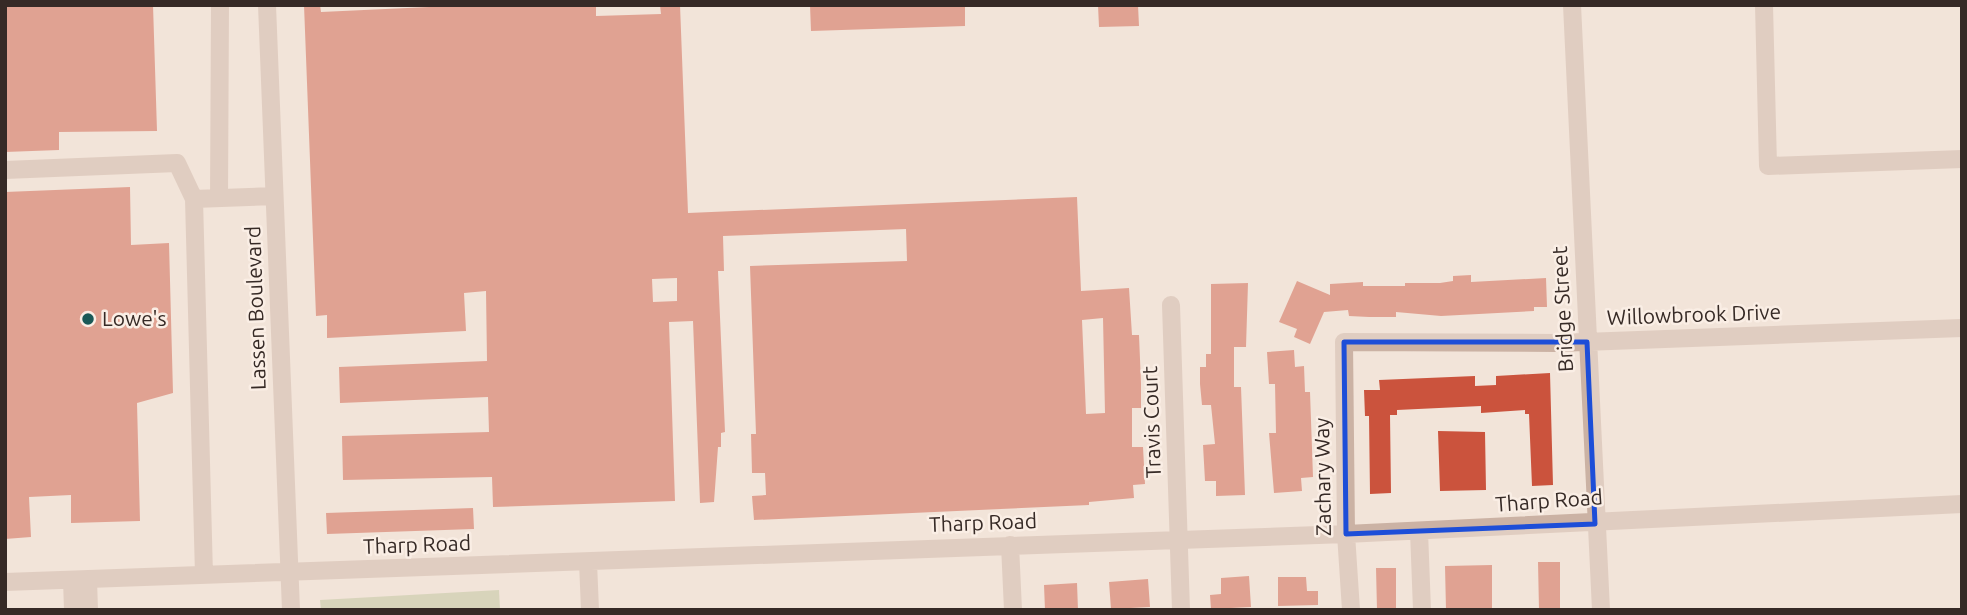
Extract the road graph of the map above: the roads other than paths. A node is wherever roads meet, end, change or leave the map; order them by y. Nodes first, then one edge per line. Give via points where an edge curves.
1 (220, 5) edge
2 (267, 5) edge
3 (1572, 5) edge
4 (1763, 5) edge
5 (1962, 159) edge
6 (5, 170) edge
7 (274, 196) junction
8 (219, 198) junction
9 (194, 199) junction
10 (1171, 305) dead end
11 (1962, 328) edge
12 (1344, 342) joint
13 (1587, 342) junction
14 (1962, 504) edge
15 (1595, 524) junction
16 (1419, 531) junction
17 (1346, 534) junction
18 (1178, 538) junction
19 (1010, 545) junction
20 (588, 562) junction
21 (289, 573) junction
22 (204, 575) junction
23 (80, 580) junction
24 (5, 582) edge
25 (73, 610) edge
26 (89, 610) edge
27 (291, 610) edge
28 (590, 610) edge
29 (1013, 610) edge
30 (1181, 610) edge
31 (1351, 610) edge
32 (1422, 610) edge
33 (1601, 610) edge

1 - 8 street
2 - 7 street, Lassen Boulevard
3 - 13 street, Bridge Street
4 - 5 street via 1768,166
6 - 9 street via 177,163
7 - 8 street
7 - 21 street, Lassen Boulevard
8 - 9 street
9 - 22 street
10 - 18 street, Travis Court
11 - 13 street, Willowbrook Drive
12 - 13 street, Willowbrook Drive
12 - 17 street, Zachary Way
13 - 15 street, Bridge Street
14 - 15 street, Tharp Road via 1616,518
15 - 16 street, Tharp Road
15 - 33 street, Bridge Street
16 - 17 street, Tharp Road
16 - 32 street
17 - 18 street, Tharp Road
17 - 31 street, Zachary Way
18 - 19 street, Tharp Road
18 - 30 street, Travis Court
19 - 20 street, Tharp Road
19 - 29 street
20 - 21 street, Tharp Road
20 - 28 street
21 - 22 street, Tharp Road
21 - 27 street, Lassen Boulevard
22 - 23 street, Tharp Road
23 - 24 street, Tharp Road
23 - 25 street
23 - 26 street

